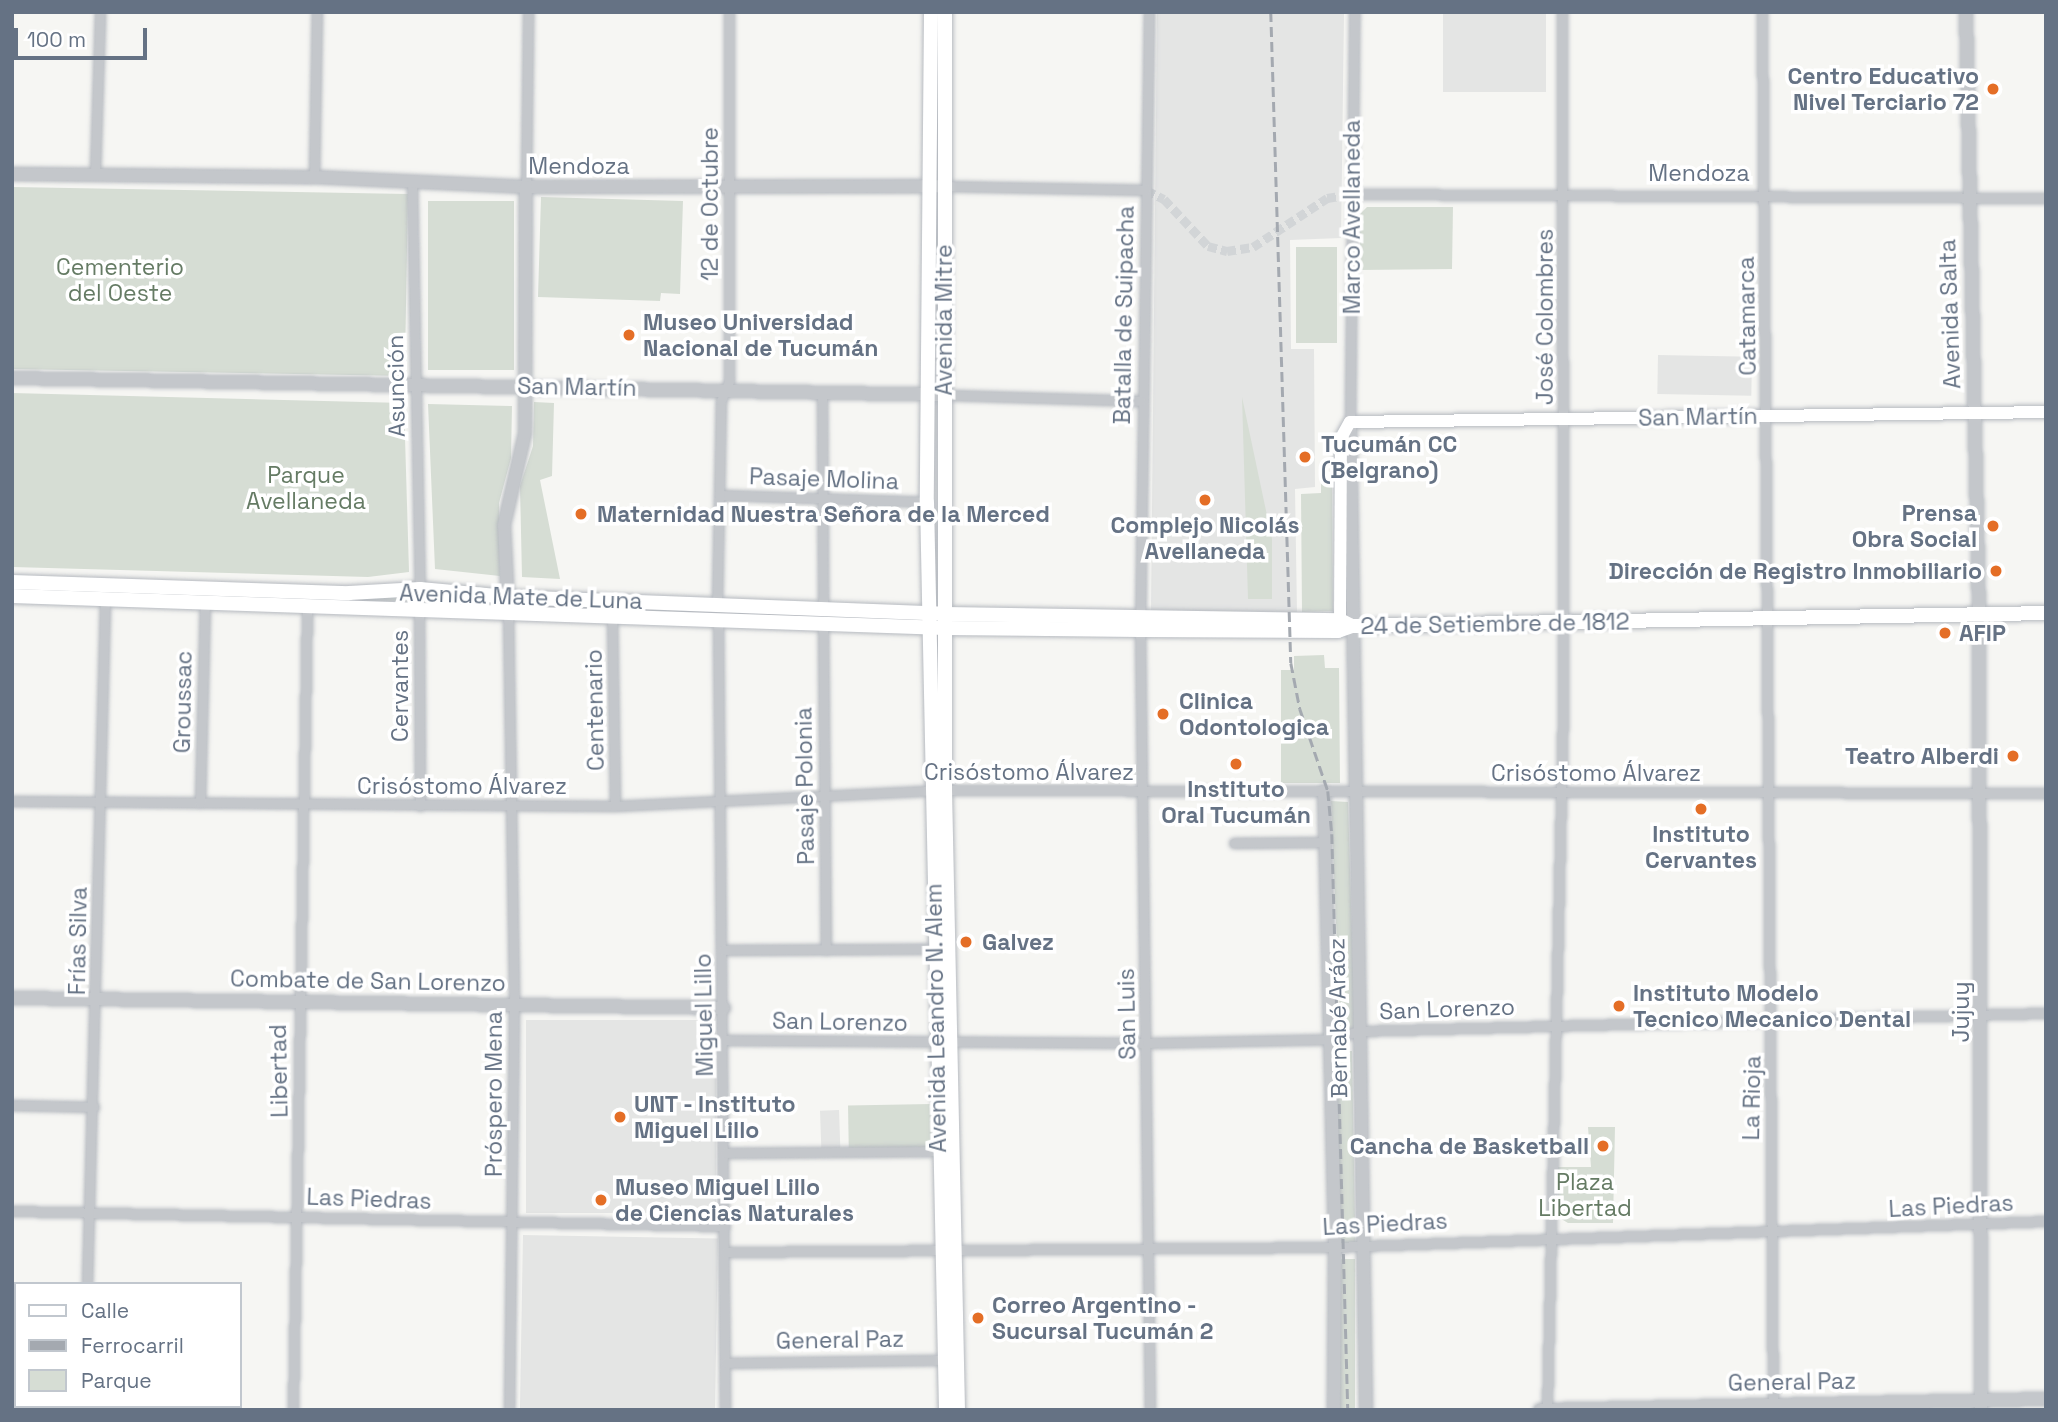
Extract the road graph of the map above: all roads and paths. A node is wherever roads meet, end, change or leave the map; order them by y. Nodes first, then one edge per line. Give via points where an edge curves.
1 (100, 12) edge
2 (317, 12) edge
3 (528, 12) edge
4 (729, 12) edge
5 (931, 12) edge
6 (945, 12) edge
7 (1149, 12) edge
8 (1353, 12) edge
9 (1562, 12) edge
10 (1762, 12) edge
11 (1966, 12) edge
12 (95, 173) junction
13 (12, 174) edge
14 (314, 177) junction
15 (412, 184) junction
16 (937, 186) junction
17 (526, 187) junction
18 (729, 187) junction
19 (1146, 190) junction
20 (1564, 193) junction
21 (1352, 194) junction
22 (1763, 194) junction
23 (1968, 196) junction
24 (2046, 198) edge
25 (12, 378) edge
26 (415, 384) junction
27 (526, 386) junction
28 (725, 389) junction
29 (822, 391) junction
30 (928, 394) junction
31 (944, 395) junction
32 (1141, 401) junction
33 (1974, 412) junction
34 (2046, 412) edge
35 (1768, 416) junction
36 (1564, 418) junction
37 (1350, 422) junction
38 (719, 495) junction
39 (823, 499) junction
40 (928, 502) junction
41 (929, 579) junction
42 (945, 580) junction
43 (12, 582) edge
44 (420, 589) junction
45 (12, 596) edge
46 (105, 599) junction
47 (205, 603) junction
48 (508, 603) junction
49 (307, 606) junction
50 (419, 609) junction
51 (887, 611) junction
52 (718, 612) junction
53 (2046, 613) edge
54 (612, 614) junction
55 (1979, 614) junction
56 (823, 616) junction
57 (1769, 618) junction
58 (930, 620) junction
59 (945, 621) junction
60 (973, 622) junction
61 (1562, 622) junction
62 (1346, 623) junction
63 (1140, 624) junction
64 (900, 626) junction
65 (945, 650) junction
66 (930, 655) junction
67 (939, 790) junction
68 (1141, 790) junction
69 (1354, 790) junction
70 (1324, 791) junction
71 (1980, 792) junction
72 (1562, 793) junction
73 (1770, 793) junction
74 (2046, 793) edge
75 (823, 797) junction
76 (12, 802) edge
77 (101, 802) junction
78 (200, 803) junction
79 (719, 803) junction
80 (302, 804) junction
81 (419, 806) junction
82 (512, 806) junction
83 (615, 806) junction
84 (1327, 842) junction
85 (1234, 843) dead end
86 (935, 949) junction
87 (723, 950) junction
88 (827, 950) junction
89 (12, 998) edge
90 (96, 998) junction
91 (298, 1001) junction
92 (514, 1005) junction
93 (724, 1008) junction
94 (2046, 1013) edge
95 (1982, 1014) junction
96 (1773, 1019) junction
97 (1556, 1025) junction
98 (1359, 1031) junction
99 (1331, 1039) junction
100 (724, 1040) junction
101 (945, 1042) junction
102 (1147, 1043) junction
103 (12, 1105) edge
104 (94, 1107) junction
105 (939, 1151) junction
106 (725, 1153) junction
107 (12, 1211) edge
108 (90, 1213) junction
109 (300, 1217) junction
110 (2046, 1221) edge
111 (513, 1223) junction
112 (1980, 1223) junction
113 (725, 1226) junction
114 (1770, 1231) junction
115 (1551, 1237) junction
116 (1366, 1243) junction
117 (1148, 1247) junction
118 (1335, 1247) junction
119 (948, 1250) junction
120 (726, 1252) junction
121 (88, 1282) edge
122 (950, 1360) junction
123 (725, 1363) junction
124 (2046, 1399) edge
125 (1980, 1405) edge
126 (1772, 1406) edge
127 (293, 1410) edge
128 (509, 1410) edge
129 (725, 1410) edge
130 (946, 1410) edge
131 (958, 1410) edge
132 (1150, 1410) edge
133 (1334, 1410) edge
134 (1366, 1410) edge
135 (1540, 1410) edge
136 (1547, 1410) edge

1 - 12 street
2 - 14 street
3 - 17 street
4 - 18 street, 12 de Octubre
5 - 16 main road, Avenida Mitre
6 - 16 main road, Avenida Mitre
7 - 19 street, Batalla de Suipacha
8 - 21 street, Marco Avellaneda
9 - 20 street, José Colombres
10 - 22 street, Catamarca
11 - 23 street, Avenida Salta
12 - 13 street, Mendoza
12 - 14 street, Mendoza
14 - 15 street, Mendoza
15 - 17 street, Mendoza
15 - 26 street, Asunción
16 - 18 street, Mendoza
16 - 19 street, Mendoza
16 - 30 main road, Avenida Mitre
16 - 31 main road, Avenida Mitre
17 - 18 street, Mendoza
17 - 27 street
18 - 28 street, 12 de Octubre via 729,381
19 - 32 street, Batalla de Suipacha
20 - 21 street, Mendoza
20 - 22 street, Mendoza
20 - 36 street, José Colombres
21 - 37 street, Marco Avellaneda
22 - 23 street, Mendoza
22 - 35 street, Catamarca
23 - 24 street, Mendoza
23 - 33 street, Avenida Salta
25 - 26 street, San Martín
26 - 27 street, San Martín
26 - 44 street, Asunción
27 - 28 street, San Martín
27 - 48 street via 523,452 504,525
28 - 29 street, San Martín
28 - 38 street, 12 de Octubre
29 - 30 street, San Martín
29 - 39 street, Pasaje Polonia
30 - 31 street, San Martín
30 - 40 main road, Avenida Mitre
31 - 32 street, San Martín
31 - 42 main road, Avenida Mitre
32 - 63 street, Batalla de Suipacha
33 - 34 main road, San Martín
33 - 35 main road, San Martín
33 - 55 street, Avenida Salta
35 - 36 main road, San Martín
35 - 57 street, Catamarca
36 - 37 main road, San Martín
36 - 61 street, José Colombres
37 - 62 street, Marco Avellaneda
38 - 39 street, Pasaje Molina
38 - 52 street, 12 de Octubre
39 - 40 street, Pasaje Molina
39 - 56 street, Pasaje Polonia
40 - 41 main road, Avenida Mitre
41 - 51 main road via 921,602
41 - 58 main road, Avenida Mitre
42 - 59 main road, Avenida Mitre
42 - 60 main road via 957,605
43 - 44 main road, Avenida Mate de Luna via 349,593
44 - 48 main road, Avenida Mate de Luna
45 - 46 main road, Avenida Mate de Luna
46 - 47 main road, Avenida Mate de Luna
46 - 77 street, Frías Silva
47 - 49 main road, Avenida Mate de Luna
47 - 78 street, Groussac
48 - 50 main road, Avenida Mate de Luna
48 - 52 main road, Avenida Mate de Luna
48 - 54 main road, Avenida Mate de Luna
48 - 82 street, Próspero Mena
49 - 50 main road, Avenida Mate de Luna
49 - 80 street, Libertad
50 - 81 street, Cervantes
51 - 56 main road, Avenida Mate de Luna
51 - 58 main road, Avenida Mate de Luna
52 - 54 main road, Avenida Mate de Luna
52 - 56 main road, Avenida Mate de Luna
52 - 79 street, Miguel Lillo
53 - 55 main road, 24 de Setiembre de 1812
54 - 83 street, Centenario
55 - 57 main road, 24 de Setiembre de 1812
55 - 71 street, Jujuy
56 - 64 main road, Avenida Mate de Luna
56 - 75 street, Pasaje Polonia
57 - 61 main road, 24 de Setiembre de 1812
57 - 73 street, La Rioja
58 - 59 main road, Avenida Mate de Luna
58 - 64 main road, Avenida Mate de Luna
58 - 66 main road, Avenida Leandro N. Alem
59 - 60 main road, 24 de Setiembre de 1812
59 - 65 main road, Avenida Leandro N. Alem
60 - 63 main road, 24 de Setiembre de 1812
60 - 65 main road via 954,636
61 - 62 main road, 24 de Setiembre de 1812
61 - 72 street, José Colombres
62 - 63 main road, 24 de Setiembre de 1812
62 - 69 street, Bernabé Aráoz
63 - 68 street, San Luis
64 - 66 main road via 923,636
65 - 67 main road, Avenida Leandro N. Alem
66 - 67 main road, Avenida Leandro N. Alem
67 - 68 street, Crisóstomo Álvarez
67 - 75 street, Crisóstomo Álvarez
67 - 86 main road, Avenida Leandro N. Alem
67 - 101 main road, Avenida Leandro N. Alem
68 - 70 street, Crisóstomo Álvarez
68 - 102 street, San Luis
69 - 70 street, Crisóstomo Álvarez
69 - 72 street, Crisóstomo Álvarez
69 - 98 street, Bernabé Aráoz
70 - 84 street, Bernabé Aráoz
71 - 73 street, Crisóstomo Álvarez
71 - 74 street, Crisóstomo Álvarez
71 - 95 street, Jujuy
72 - 73 street, Crisóstomo Álvarez
72 - 97 street, José Colombres
73 - 96 street, La Rioja
75 - 79 street, Crisóstomo Álvarez
75 - 88 street, Pasaje Polonia
76 - 77 street, Crisóstomo Álvarez
77 - 78 street, Crisóstomo Álvarez
77 - 90 street, Frías Silva
78 - 80 street, Crisóstomo Álvarez
79 - 83 street, Crisóstomo Álvarez
79 - 87 street, Miguel Lillo
80 - 81 street, Crisóstomo Álvarez
80 - 91 street, Libertad
81 - 82 street, Crisóstomo Álvarez
82 - 83 street, Crisóstomo Álvarez
82 - 92 street, Próspero Mena
84 - 85 street
84 - 99 street, Bernabé Aráoz
86 - 88 street
86 - 101 main road, Avenida Leandro N. Alem
87 - 88 street
87 - 93 street, Miguel Lillo
89 - 90 street, Combate de San Lorenzo
90 - 91 street, Combate de San Lorenzo
90 - 104 street, Frías Silva
91 - 92 street, Combate de San Lorenzo
91 - 109 street, Libertad
92 - 93 street, Combate de San Lorenzo
92 - 111 street, Próspero Mena
93 - 100 street, Miguel Lillo
94 - 95 street, San Lorenzo
95 - 96 street, San Lorenzo
95 - 112 street, Jujuy
96 - 97 street, San Lorenzo
96 - 114 street, La Rioja
97 - 98 street, San Lorenzo
97 - 115 street, José Colombres
98 - 99 street, San Lorenzo
98 - 116 street, Bernabé Aráoz
99 - 102 street, San Lorenzo
99 - 118 street, Bernabé Aráoz
100 - 101 street, San Lorenzo
100 - 106 street, Miguel Lillo
101 - 102 street, San Lorenzo
101 - 105 main road, Avenida Leandro N. Alem
101 - 119 main road, Avenida Leandro N. Alem
102 - 117 street, San Luis
103 - 104 street
104 - 108 street, Frías Silva
105 - 106 street
105 - 119 main road, Avenida Leandro N. Alem
106 - 113 street, Miguel Lillo
107 - 108 street, Las Piedras
108 - 109 street, Las Piedras
108 - 121 street, Frías Silva
109 - 111 street, Las Piedras
109 - 127 street, Libertad
110 - 112 street, Las Piedras
111 - 113 street, Las Piedras
111 - 128 street, Próspero Mena
112 - 114 street, Las Piedras
112 - 125 street, Jujuy
113 - 120 street, Miguel Lillo
114 - 115 street, Las Piedras
114 - 126 street, La Rioja
115 - 116 street, Las Piedras
115 - 136 street, José Colombres
116 - 118 street, Las Piedras
116 - 134 street, Bernabé Aráoz
117 - 118 street, Las Piedras
117 - 119 street, Las Piedras
117 - 132 street, San Luis
118 - 133 street, Bernabé Aráoz
119 - 120 street, Las Piedras
119 - 122 main road, Avenida Leandro N. Alem
120 - 123 street, Miguel Lillo
122 - 123 street, General Paz
122 - 130 main road, Avenida Leandro N. Alem
122 - 131 main road, Avenida Leandro N. Alem
123 - 129 street, Miguel Lillo
124 - 125 street, General Paz
125 - 126 street, General Paz
126 - 136 street, General Paz
135 - 136 street, General Paz

